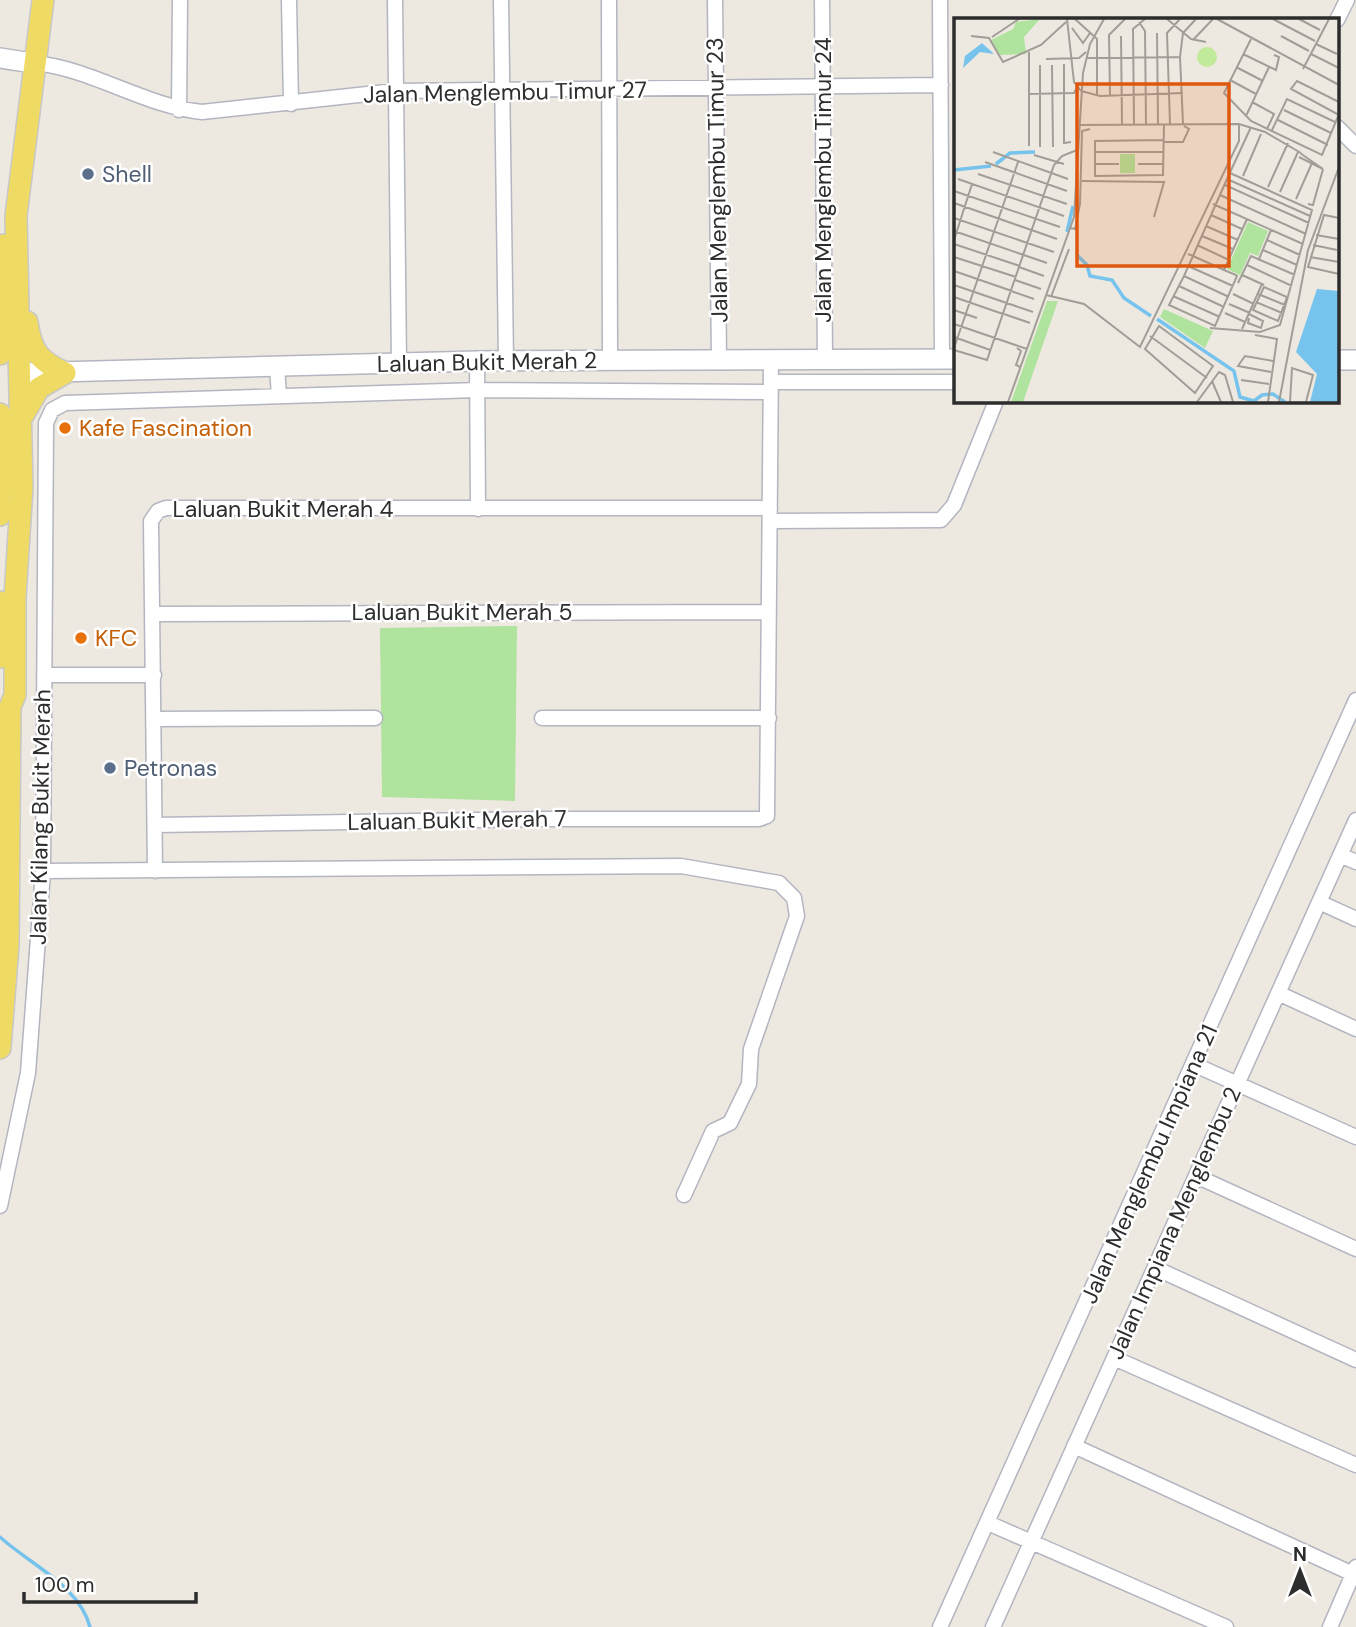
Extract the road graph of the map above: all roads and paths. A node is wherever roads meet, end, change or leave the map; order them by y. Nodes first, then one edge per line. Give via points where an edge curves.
1 (36, 0) edge
2 (43, 0) edge
3 (180, 0) edge
4 (289, 0) edge
5 (395, 0) edge
6 (501, 0) edge
7 (609, 0) edge
8 (715, 0) edge
9 (822, 0) edge
10 (940, 0) edge
11 (1347, 0) edge
12 (1338, 18) edge
13 (0, 58) edge
14 (32, 63) junction
15 (822, 85) junction
16 (941, 85) junction
17 (610, 88) junction
18 (715, 88) junction
19 (502, 90) junction
20 (395, 91) junction
21 (291, 104) junction
22 (179, 110) junction
23 (1338, 128) edge
24 (1356, 146) edge
25 (16, 216) junction
26 (4, 246) junction
27 (0, 354) edge
28 (949, 359) edge
29 (719, 360) junction
30 (771, 360) junction
31 (825, 360) junction
32 (1338, 360) edge
33 (1356, 360) edge
34 (477, 361) junction
35 (506, 361) junction
36 (610, 361) junction
37 (399, 363) junction
38 (277, 367) junction
39 (19, 373) junction
40 (65, 373) junction
41 (954, 382) edge
42 (771, 387) junction
43 (478, 390) junction
44 (279, 396) junction
45 (996, 402) edge
46 (10, 417) edge
47 (46, 424) joint
48 (11, 489) edge
49 (478, 509) junction
50 (0, 514) edge
51 (770, 514) junction
52 (0, 595) edge
53 (0, 602) edge
54 (769, 612) junction
55 (154, 614) junction
56 (44, 675) junction
57 (154, 675) junction
58 (1356, 700) edge
59 (12, 701) junction
60 (375, 718) dead end
61 (542, 718) dead end
62 (769, 718) junction
63 (154, 719) junction
64 (1356, 820) edge
65 (155, 825) junction
66 (1340, 855) junction
67 (1356, 863) edge
68 (43, 871) junction
69 (155, 871) junction
70 (1319, 902) junction
71 (1356, 919) edge
72 (1278, 993) junction
73 (1356, 1029) edge
74 (0, 1048) edge
75 (1193, 1064) junction
76 (1237, 1084) junction
77 (1356, 1137) edge
78 (1196, 1176) junction
79 (684, 1195) dead end
80 (0, 1206) edge
81 (1356, 1249) edge
82 (1155, 1268) junction
83 (1114, 1358) junction
84 (1356, 1360) edge
85 (1074, 1446) junction
86 (1356, 1465) edge
87 (988, 1522) junction
88 (1031, 1541) junction
89 (1354, 1571) edge
90 (940, 1627) edge
91 (993, 1627) edge
92 (1226, 1627) edge
93 (1330, 1627) edge

1 - 14 main road
2 - 14 main road
3 - 22 street
4 - 21 street
5 - 20 street
6 - 19 street
7 - 17 street
8 - 18 street, Jalan Menglembu Timur 23
9 - 15 street, Jalan Menglembu Timur 24
10 - 16 street
11 - 12 street
13 - 14 street
14 - 22 street, Jalan Menglembu Timur 27 via 87,76
14 - 25 main road
14 - 26 main road via 7,195
15 - 16 street, Jalan Menglembu Timur 27
15 - 18 street, Jalan Menglembu Timur 27
15 - 31 street, Jalan Menglembu Timur 24
16 - 28 street
17 - 18 street, Jalan Menglembu Timur 27
17 - 19 street, Jalan Menglembu Timur 27
17 - 36 street
18 - 29 street, Jalan Menglembu Timur 23
19 - 20 street, Jalan Menglembu Timur 27
19 - 35 street
20 - 21 street, Jalan Menglembu Timur 27
20 - 37 street
21 - 22 street, Jalan Menglembu Timur 27
23 - 24 street
25 - 39 main road
25 - 40 main road via 24,256 30,344 37,357
26 - 27 main road
26 - 39 main road via 7,347
28 - 31 street, Laluan Bukit Merah 2
29 - 30 street, Laluan Bukit Merah 2
29 - 36 street, Laluan Bukit Merah 2
30 - 31 street, Laluan Bukit Merah 2
30 - 42 street
32 - 33 street
34 - 35 street, Laluan Bukit Merah 2
34 - 37 street, Laluan Bukit Merah 2
34 - 43 street
35 - 36 street, Laluan Bukit Merah 2
37 - 38 street, Laluan Bukit Merah 2
38 - 40 street, Laluan Bukit Merah 2
38 - 44 street
39 - 40 street, Laluan Bukit Merah 2
39 - 46 main road
39 - 48 main road via 9,387
40 - 46 main road via 39,388
41 - 42 street, Laluan Bukit Merah 2
42 - 43 street, Laluan Bukit Merah 2
42 - 51 street
43 - 44 street, Laluan Bukit Merah 2
43 - 49 street
44 - 47 street, Laluan Bukit Merah 2 via 65,402 52,410
45 - 51 street via 954,505 941,520
46 - 48 main road
47 - 56 street, Jalan Kilang Bukit Merah
48 - 50 main road
48 - 52 main road via 8,582
48 - 59 main road
49 - 51 street, Laluan Bukit Merah 4
49 - 55 street, Laluan Bukit Merah 4 via 166,508 151,521
51 - 54 street
52 - 59 main road via 8,616
53 - 59 main road via 3,694
54 - 55 street, Laluan Bukit Merah 5
54 - 62 street
55 - 57 street, Laluan Bukit Merah 4
56 - 57 street
56 - 68 street, Jalan Kilang Bukit Merah
57 - 63 street, Laluan Bukit Merah 4
58 - 75 street, Jalan Menglembu Impiana 21
59 - 74 main road via 8,945
60 - 63 street
61 - 62 street
62 - 65 street, Laluan Bukit Merah 7 via 769,810 759,819
63 - 65 street, Laluan Bukit Merah 4
64 - 66 street, Jalan Impiana Menglembu 2
65 - 69 street, Laluan Bukit Merah 4
66 - 67 street
66 - 70 street, Jalan Impiana Menglembu 2
68 - 69 street
68 - 80 street, Jalan Kilang Bukit Merah via 28,1073
69 - 79 street via 681,866 779,883 794,898 797,916 751,1049 749,1084 730,1123 713,1131
70 - 71 street
70 - 72 street, Jalan Impiana Menglembu 2
72 - 73 street
72 - 76 street, Jalan Impiana Menglembu 2
75 - 76 street
75 - 87 street, Jalan Menglembu Impiana 21
76 - 77 street
76 - 78 street, Jalan Impiana Menglembu 2
78 - 81 street
78 - 82 street, Jalan Impiana Menglembu 2
82 - 83 street, Jalan Impiana Menglembu 2
82 - 84 street
83 - 85 street, Jalan Impiana Menglembu 2
83 - 86 street
85 - 88 street, Jalan Impiana Menglembu 2
85 - 89 street
87 - 88 street
87 - 90 street, Jalan Menglembu Impiana 21
88 - 91 street, Jalan Impiana Menglembu 2
88 - 92 street
89 - 93 street

